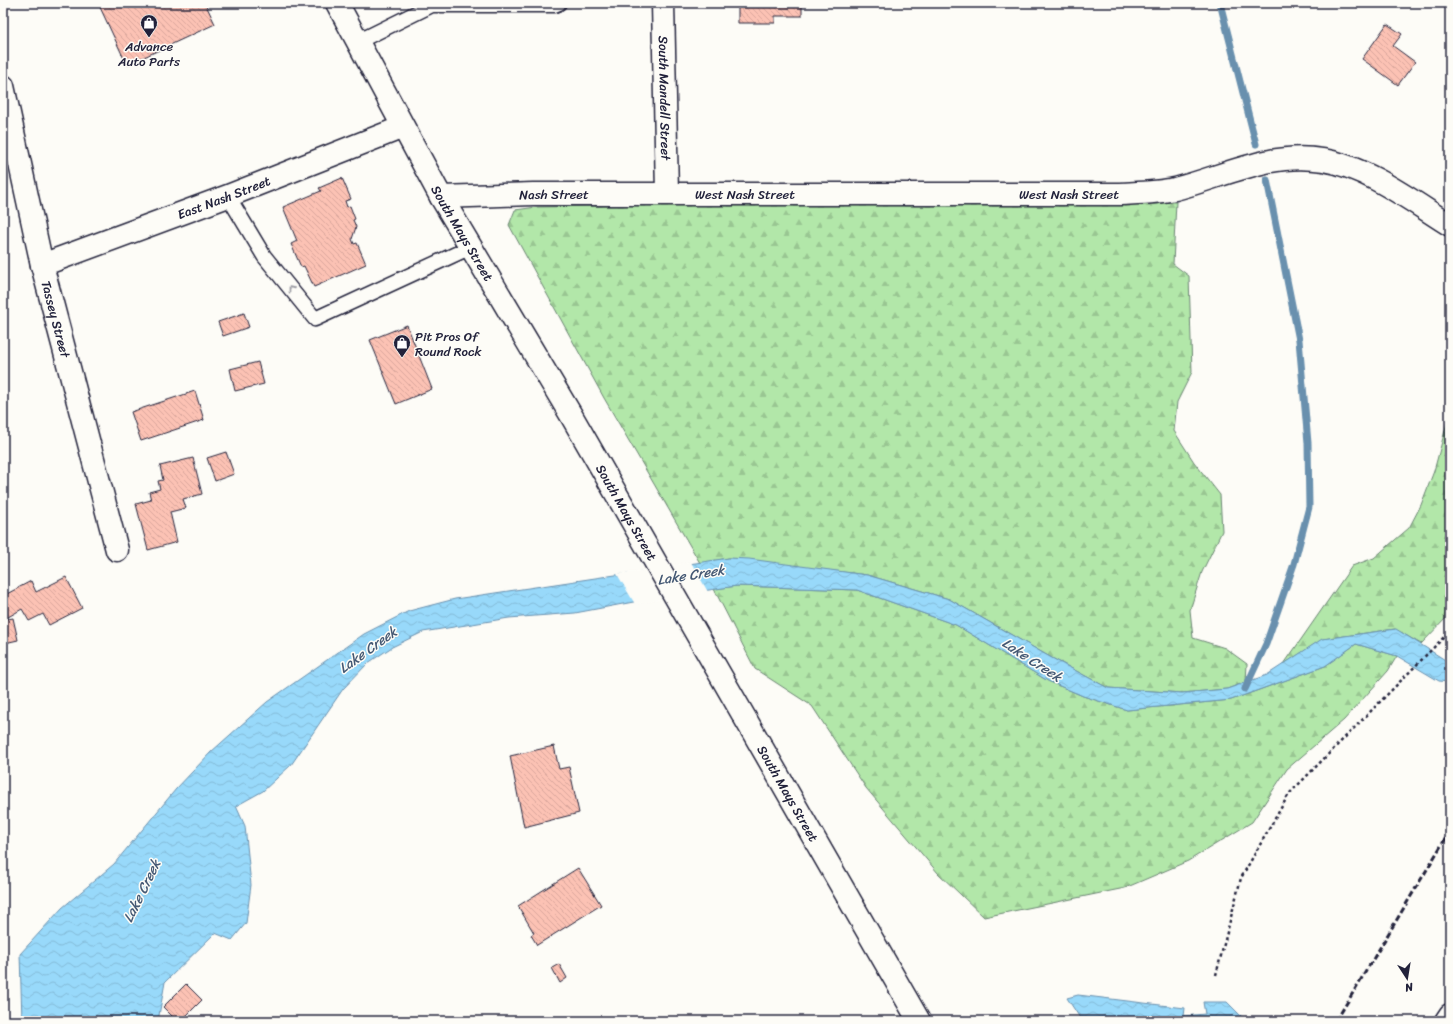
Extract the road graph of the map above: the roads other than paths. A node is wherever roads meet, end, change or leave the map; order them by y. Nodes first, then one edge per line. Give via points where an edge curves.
1 (336, 3) edge
2 (559, 3) edge
3 (663, 3) edge
4 (432, 4) edge
5 (358, 42) junction
6 (3, 86) edge
7 (403, 127) junction
8 (667, 193) junction
9 (228, 196) junction
10 (441, 197) junction
11 (1450, 225) edge
12 (471, 247) junction
13 (42, 264) junction
14 (117, 550) dead end
15 (1450, 1015) edge
16 (919, 1021) edge
17 (1446, 1021) edge

1 - 5 street, South Mays Street
2 - 4 lane
3 - 8 street, South Mandell Street
4 - 5 lane
5 - 7 street, South Mays Street
6 - 13 street, Tassey Street
7 - 9 street, East Nash Street
7 - 10 street, South Mays Street
8 - 10 street, Nash Street
8 - 11 street, West Nash Street via 1118,194 1173,190 1265,161 1287,158 1323,160 1351,168
12 -> 9 lane via 315,319 264,256
9 - 13 street, East Nash Street
10 - 12 street, South Mays Street
12 - 16 street, South Mays Street via 571,415
13 - 14 street, Tassey Street
15 - 17 street

